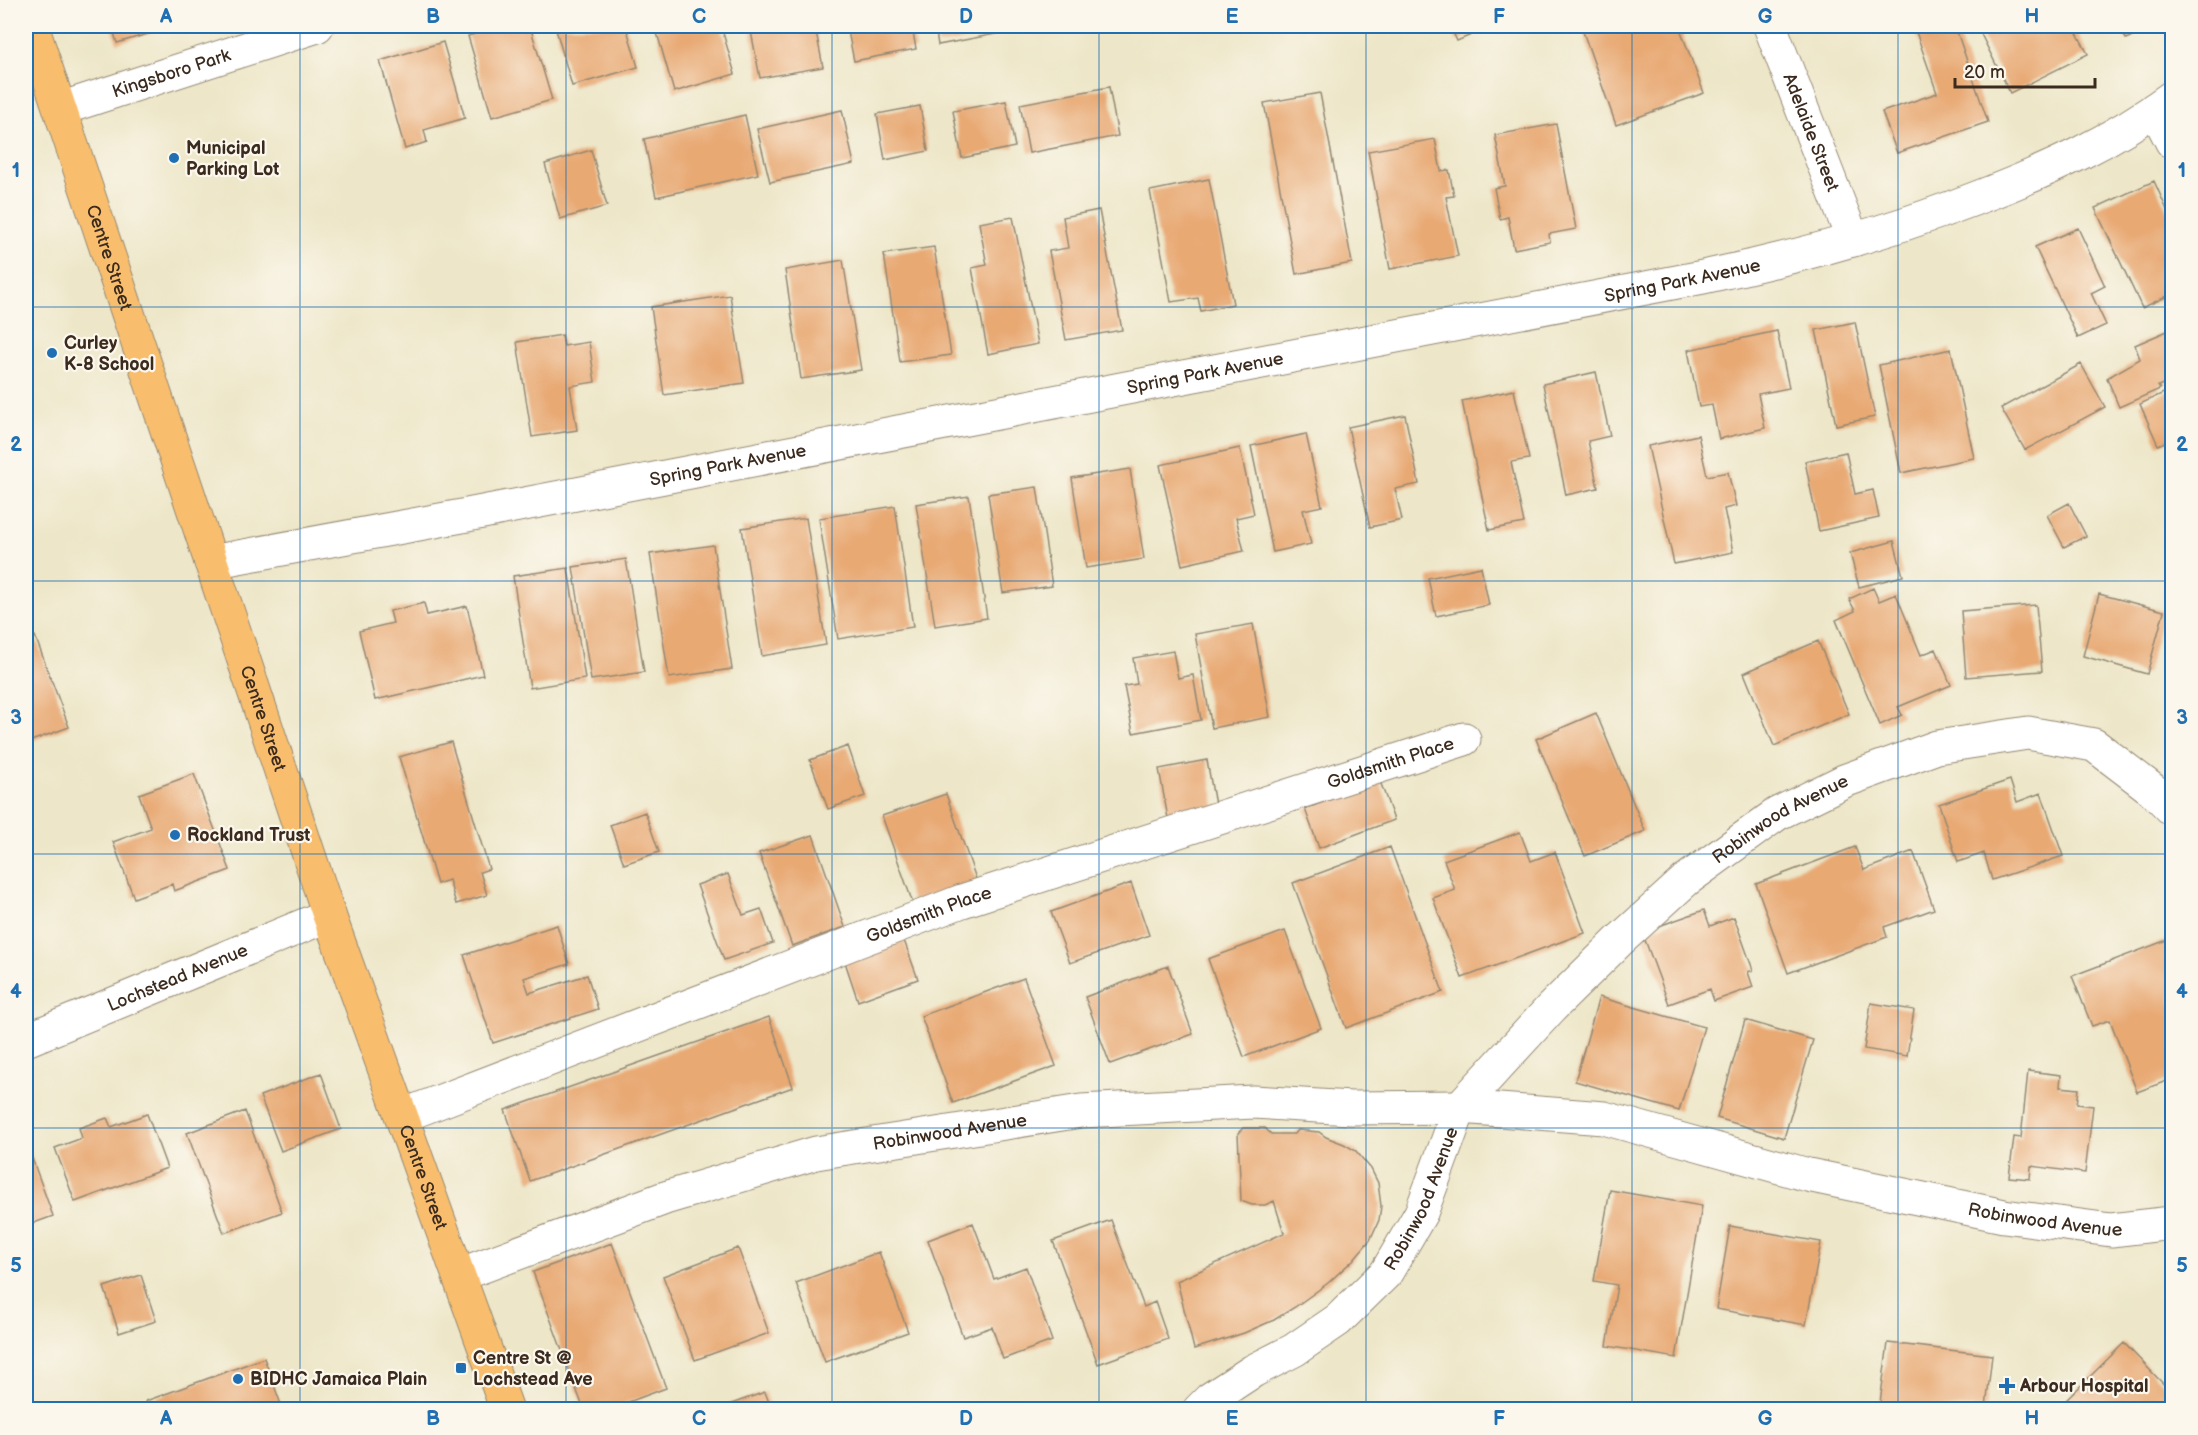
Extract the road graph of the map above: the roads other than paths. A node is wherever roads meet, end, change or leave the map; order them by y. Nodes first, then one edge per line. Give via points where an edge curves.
1 (32, 26) edge
2 (317, 26) edge
3 (1770, 26) edge
4 (2164, 103) edge
5 (60, 109) junction
6 (2172, 142) edge
7 (1853, 240) junction
8 (211, 562) junction
9 (1464, 739) dead end
10 (2172, 809) edge
11 (329, 915) junction
12 (26, 1040) edge
13 (1460, 1107) junction
14 (402, 1116) junction
15 (2172, 1223) edge
16 (459, 1275) junction
17 (507, 1410) edge
18 (1199, 1410) edge

1 - 5 main road, Centre Street
2 - 5 street, Kingsboro Park
3 - 7 street, Adelaide Street
4 - 6 street
4 - 7 street, Spring Park Avenue via 2086,151 2023,180
5 - 8 main road, Centre Street
7 - 8 street, Spring Park Avenue via 1703,277
8 - 11 main road, Centre Street
9 - 14 street, Goldsmith Place via 962,901
10 - 13 street, Robinwood Avenue via 2094,745 2028,733 1937,747 1844,781 1777,814 1686,880 1551,1006
11 - 12 street, Lochstead Avenue
11 - 14 main road, Centre Street
13 - 15 street, Robinwood Avenue via 1604,1118 1808,1175 2004,1216 2111,1230
13 - 16 street, Robinwood Avenue via 1351,1108 1253,1102 1081,1111 816,1154 665,1198
13 - 18 street, Robinwood Avenue via 1420,1213 1386,1273 1338,1320 1210,1398
14 - 16 main road, Centre Street
16 - 17 main road, Centre Street

